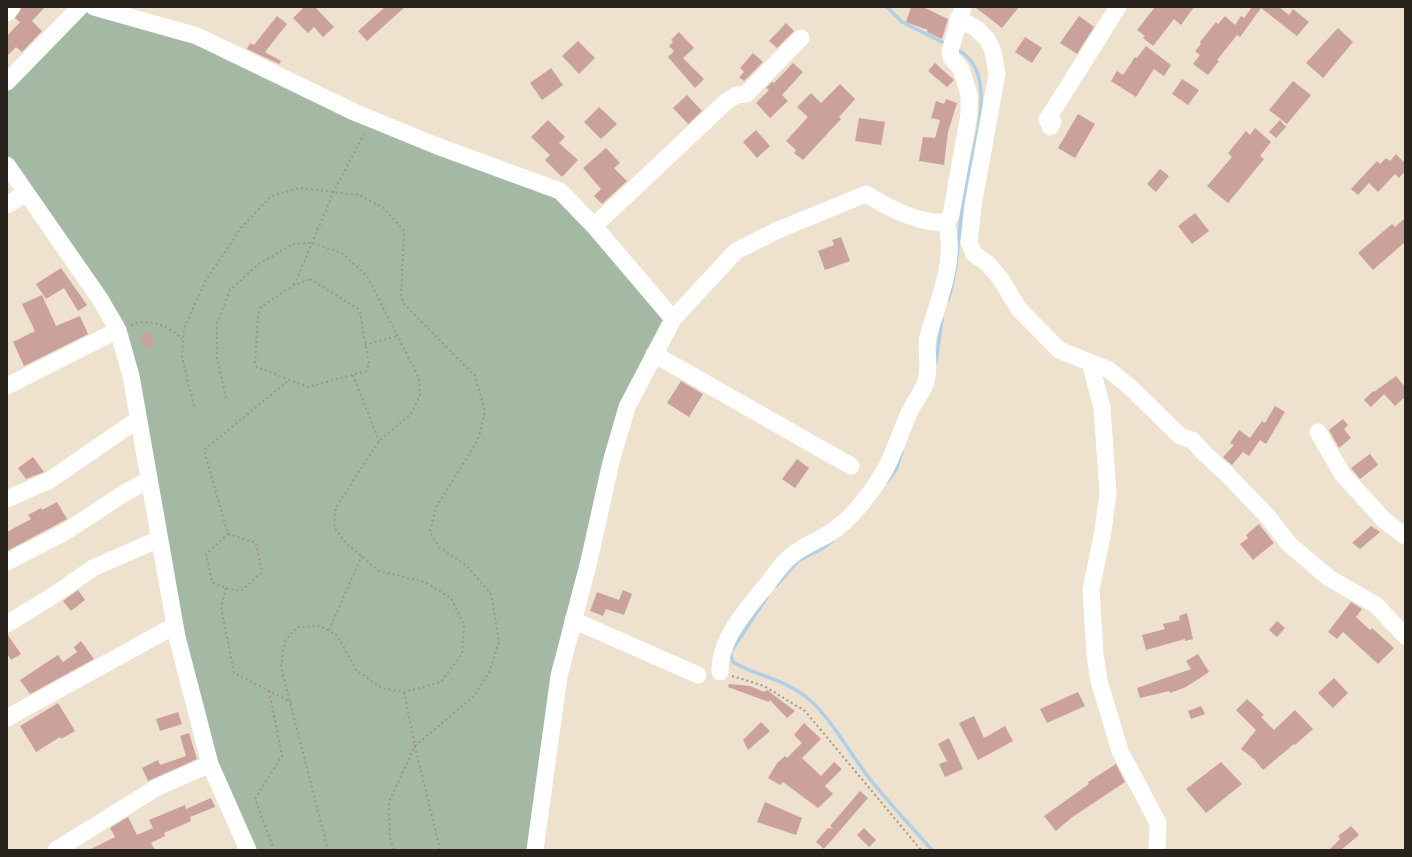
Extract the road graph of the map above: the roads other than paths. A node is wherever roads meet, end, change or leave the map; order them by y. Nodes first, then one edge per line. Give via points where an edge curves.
1 (12, 7) edge
2 (80, 7) edge
3 (94, 7) edge
4 (1118, 7) edge
5 (960, 12) edge
6 (7, 13) edge
7 (801, 38) dead end
8 (7, 82) edge
9 (1050, 127) dead end
10 (7, 165) edge
11 (26, 193) junction
12 (7, 205) edge
13 (949, 218) junction
14 (594, 226) junction
15 (970, 230) junction
16 (673, 319) junction
17 (118, 330) junction
18 (654, 354) junction
19 (1090, 362) junction
20 (7, 386) edge
21 (137, 420) junction
22 (1318, 432) dead end
23 (851, 466) dead end
24 (148, 480) junction
25 (7, 499) edge
26 (1405, 536) edge
27 (159, 539) junction
28 (7, 562) edge
29 (573, 620) junction
30 (7, 624) edge
31 (174, 626) junction
32 (1405, 636) edge
33 (720, 672) road end
34 (698, 675) dead end
35 (7, 718) edge
36 (210, 764) junction
37 (56, 850) edge
38 (248, 850) edge
39 (535, 850) edge
40 (1157, 850) edge

1 - 6 street
2 - 8 street
3 - 14 street via 197,36 354,112 437,146 560,191
4 - 9 street via 1047,120 1053,122
5 - 13 street via 950,51 951,57 961,69 969,94 969,114
5 - 15 street via 987,39 993,51 997,74
7 - 14 street via 746,94 728,100
10 - 11 street
11 - 12 street
11 - 17 street via 100,299
13 - 15 street
13 - 16 street via 936,223 890,209 866,194 778,230 736,251
13 - 33 street via 948,261 927,339 927,378 882,476 847,519 830,533 800,548 789,557 740,619 724,649
14 - 16 street
15 - 19 street via 969,242 974,254 987,263 1000,278 1019,309 1059,350
16 - 18 street
17 - 20 street
17 - 21 street via 131,376
18 - 23 street
18 - 29 street via 627,406
19 - 32 street via 1109,370 1180,436 1192,440 1268,516 1289,544 1329,578 1376,605
19 - 40 street via 1102,408 1108,493 1091,590 1095,654 1099,681 1120,751 1158,823
21 - 24 street
21 - 25 street via 50,480
22 - 26 street via 1343,475 1386,521
24 - 27 street
24 - 28 street via 65,532
27 - 30 street via 93,568
27 - 31 street
29 - 34 street
29 - 39 street via 559,676
31 - 35 street
31 - 36 street
36 - 37 street via 156,788
36 - 38 street

